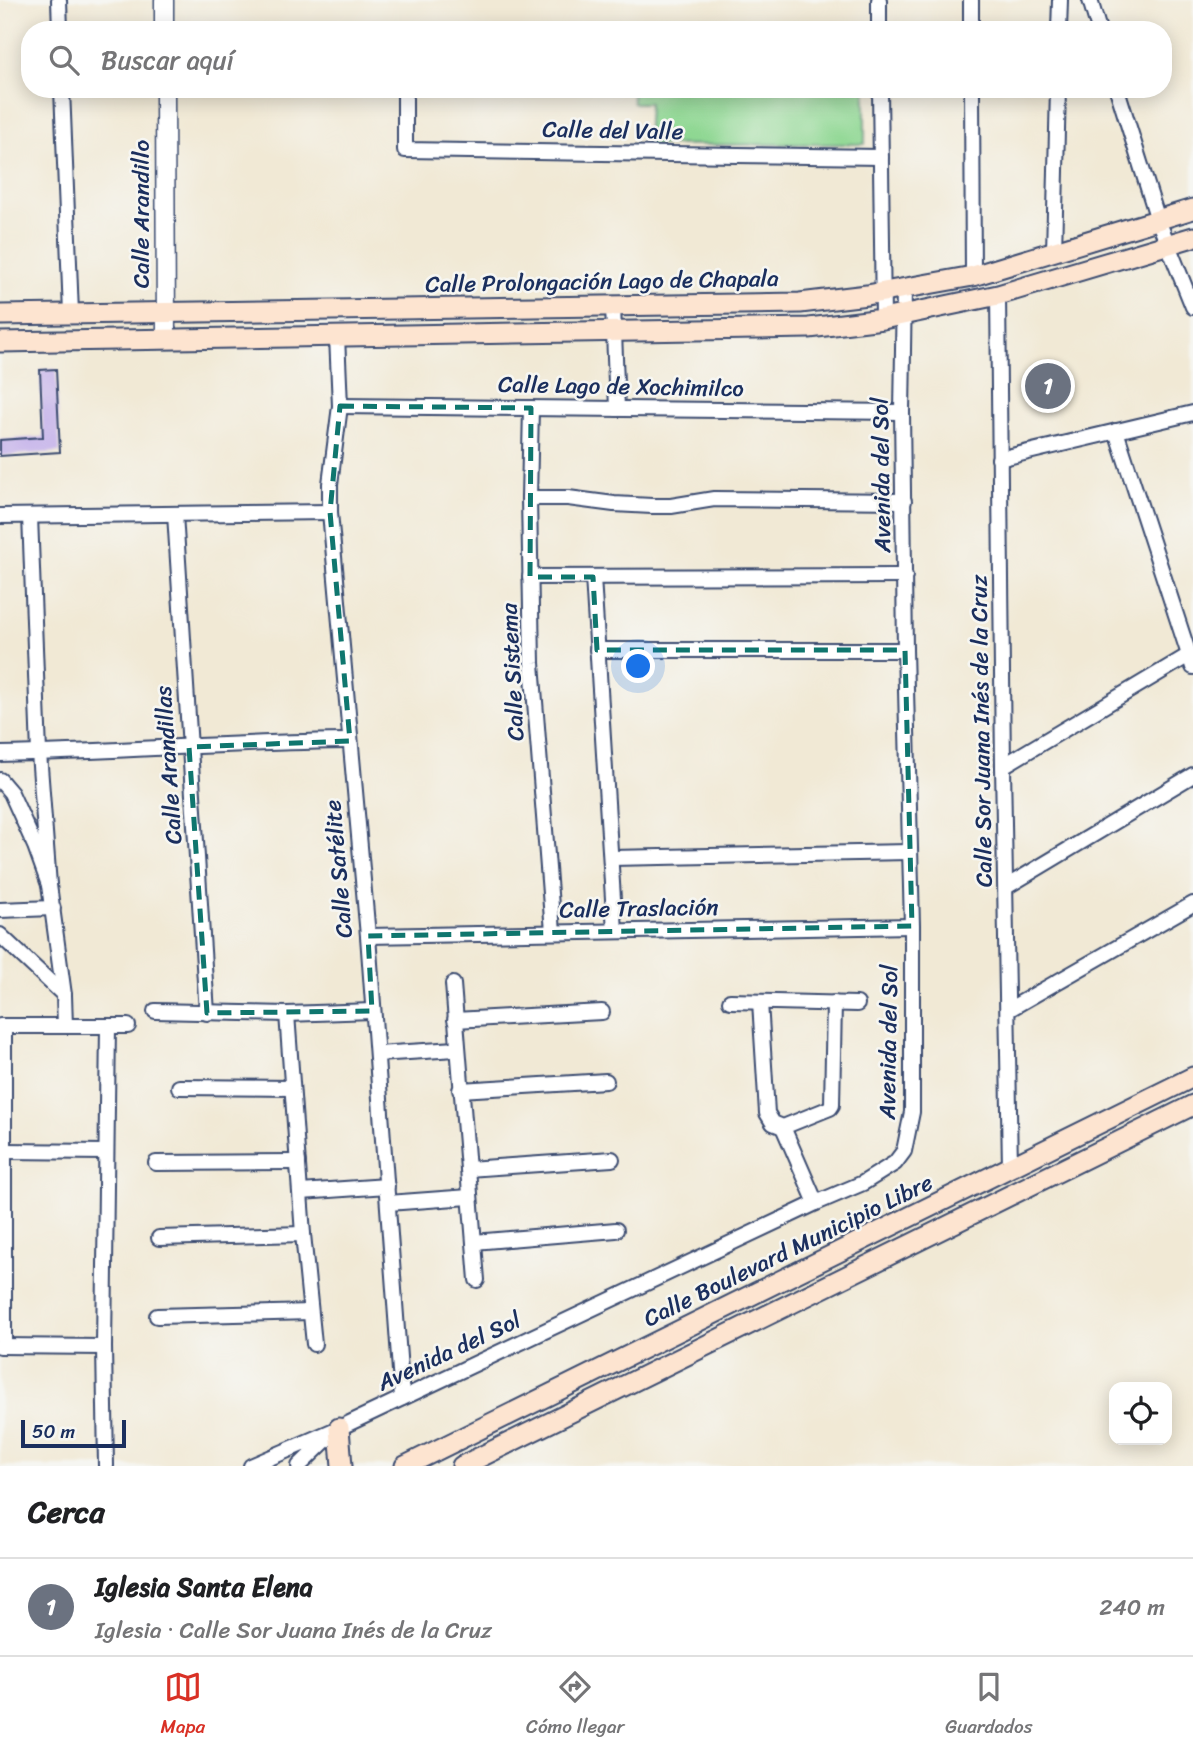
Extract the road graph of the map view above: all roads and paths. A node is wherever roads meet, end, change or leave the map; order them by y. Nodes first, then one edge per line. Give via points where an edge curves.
1 (59, 0) edge
2 (164, 0) edge
3 (879, 0) edge
4 (971, 0) edge
5 (1060, 0) edge
6 (1090, 0) edge
7 (60, 21) edge
8 (164, 21) edge
9 (879, 21) edge
10 (971, 21) edge
11 (1059, 21) edge
12 (1096, 21) edge
13 (62, 98) edge
14 (164, 98) edge
15 (405, 98) edge
16 (880, 98) edge
17 (972, 98) edge
18 (1058, 98) edge
19 (1120, 98) edge
20 (881, 157) junction
21 (1193, 209) edge
22 (1158, 220) junction
23 (1193, 237) edge
24 (1170, 244) junction
25 (1054, 252) junction
26 (974, 276) junction
27 (904, 288) junction
28 (882, 292) junction
29 (999, 295) junction
30 (613, 306) junction
31 (1193, 307) edge
32 (166, 312) junction
33 (71, 313) junction
34 (0, 315) edge
35 (902, 315) junction
36 (883, 319) junction
37 (615, 333) junction
38 (337, 336) junction
39 (166, 339) junction
40 (0, 342) edge
41 (340, 406) junction
42 (531, 408) junction
43 (617, 409) junction
44 (902, 412) junction
45 (1193, 413) edge
46 (1116, 431) junction
47 (999, 459) junction
48 (529, 498) junction
49 (904, 501) junction
50 (330, 512) junction
51 (175, 514) junction
52 (0, 516) edge
53 (30, 516) junction
54 (905, 576) junction
55 (530, 577) junction
56 (593, 577) junction
57 (597, 650) junction
58 (905, 650) junction
59 (1191, 661) edge
60 (349, 741) junction
61 (190, 747) junction
62 (39, 753) junction
63 (0, 754) edge
64 (1003, 766) junction
65 (1193, 775) edge
66 (0, 780) edge
67 (909, 852) junction
68 (611, 858) junction
69 (49, 885) junction
70 (1006, 887) junction
71 (1193, 904) edge
72 (53, 908) junction
73 (0, 910) edge
74 (912, 926) junction
75 (615, 931) junction
76 (552, 932) junction
77 (0, 935) edge
78 (368, 936) junction
79 (453, 984) dead end
80 (64, 995) junction
81 (730, 1001) dead end
82 (760, 1002) junction
83 (834, 1003) junction
84 (857, 1004) dead end
85 (372, 1010) junction
86 (1008, 1010) junction
87 (155, 1011) dead end
88 (603, 1012) dead end
89 (207, 1013) junction
90 (287, 1014) junction
91 (454, 1020) junction
92 (2, 1026) edge
93 (65, 1026) junction
94 (108, 1026) junction
95 (128, 1026) dead end
96 (456, 1049) junction
97 (377, 1054) junction
98 (1193, 1077) edge
99 (606, 1081) dead end
100 (179, 1087) dead end
101 (292, 1088) junction
102 (460, 1090) junction
103 (1193, 1105) edge
104 (783, 1127) junction
105 (4, 1151) junction
106 (106, 1152) junction
107 (612, 1160) dead end
108 (298, 1161) junction
109 (156, 1163) dead end
110 (1010, 1167) junction
111 (468, 1169) junction
112 (387, 1186) junction
113 (301, 1192) junction
114 (469, 1197) junction
115 (388, 1203) junction
116 (816, 1203) junction
117 (616, 1230) dead end
118 (303, 1234) junction
119 (159, 1238) dead end
120 (474, 1242) junction
121 (477, 1280) dead end
122 (310, 1312) junction
123 (157, 1316) dead end
124 (314, 1344) dead end
125 (2, 1346) edge
126 (104, 1347) junction
127 (402, 1398) junction
128 (339, 1428) junction
129 (106, 1466) edge
130 (251, 1466) edge
131 (299, 1466) edge
132 (342, 1466) edge
133 (405, 1466) edge
134 (461, 1466) edge

1 - 7 street
2 - 8 street
3 - 9 street
4 - 10 street
5 - 11 street
6 - 12 street
13 - 33 street
14 - 32 street, Calle Arandillo
15 - 20 street, Calle del Valle via 405,150
16 - 20 street
17 - 26 street
18 - 25 street
19 - 22 street
20 - 28 street
21 - 22 main road, Calle Prolongación Lago de Chapala
22 - 24 street
22 - 25 main road, Calle Prolongación Lago de Chapala
23 - 24 main road
24 - 29 main road
24 - 31 street
25 - 26 main road, Calle Prolongación Lago de Chapala
26 - 27 main road, Calle Prolongación Lago de Chapala
27 - 28 main road, Calle Prolongación Lago de Chapala
27 - 35 street, Avenida del Sol
28 - 30 main road, Calle Prolongación Lago de Chapala via 800,303
28 - 36 street
29 - 35 main road
29 - 47 street, Calle Sor Juana Inés de la Cruz
30 - 32 main road, Calle Prolongación Lago de Chapala
30 - 37 street
32 - 33 main road, Calle Prolongación Lago de Chapala
32 - 39 street, Calle Arandillo
33 - 34 main road, Calle Prolongación Lago de Chapala
35 - 36 main road
35 - 44 street, Avenida del Sol
36 - 37 main road via 809,328
37 - 38 main road
37 - 43 street
38 - 39 main road
38 - 41 street, Calle Satélite
39 - 40 main road
41 - 42 street, Calle Lago de Xochimilco
41 - 50 street, Calle Satélite
42 - 43 street, Calle Lago de Xochimilco
42 - 48 street, Calle Sistema
43 - 44 street, Calle Lago de Xochimilco
44 - 49 street, Avenida del Sol
45 - 46 street
46 - 47 street
46 - 59 street
47 - 64 street, Calle Sor Juana Inés de la Cruz
48 - 49 street via 652,506 714,499
48 - 55 street, Calle Sistema
49 - 54 street, Avenida del Sol
50 - 51 street
50 - 60 street, Calle Satélite
51 - 53 street
51 - 61 street, Calle Arandillas
52 - 53 street
53 - 62 street
54 - 56 street
54 - 58 street, Avenida del Sol
55 - 56 street
55 - 76 street, Calle Sistema
56 - 57 street
57 - 58 street
57 - 68 street
58 - 67 street, Avenida del Sol
59 - 64 street
60 - 61 street
60 - 78 street, Calle Satélite
61 - 62 street
61 - 89 street, Calle Arandillas
62 - 63 street
62 - 69 street
64 - 70 street, Calle Sor Juana Inés de la Cruz
65 - 70 street
66 - 69 street via 11,793
67 - 68 street
67 - 74 street, Avenida del Sol
68 - 75 street
69 - 72 street
70 - 86 street, Calle Sor Juana Inés de la Cruz
71 - 86 street
72 - 73 street
72 - 80 street
74 - 75 street, Calle Traslación
74 - 116 street, Avenida del Sol via 912,1112 904,1151 881,1174
75 - 76 street, Calle Traslación
76 - 78 street, Calle Traslación
77 - 80 street
78 - 85 street, Calle Satélite
79 - 91 street
80 - 93 street
81 - 82 street
82 - 83 street
82 - 104 street via 767,1113
83 - 84 street
83 - 104 street via 832,1105
85 - 90 street
85 - 97 street, Calle Satélite
86 - 110 street, Calle Sor Juana Inés de la Cruz
87 - 89 street
88 - 91 street
89 - 90 street
90 - 101 street
91 - 96 street
92 - 93 street
92 - 105 street
93 - 94 street
94 - 95 street
94 - 106 street
96 - 97 street
96 - 102 street
97 - 112 street, Calle Satélite
98 - 110 main road, Calle Boulevard Municipio Libre
99 - 102 street
100 - 101 street
101 - 108 street
102 - 111 street
103 - 134 main road
104 - 116 street
105 - 106 street
105 - 125 street
106 - 126 street
107 - 111 street
108 - 109 street
108 - 113 street
110 - 133 main road, Calle Boulevard Municipio Libre
111 - 114 street
112 - 113 street
112 - 115 street, Calle Satélite
113 - 118 street
114 - 115 street
114 - 120 street
115 - 127 street, Calle Satélite
116 - 127 street, Avenida del Sol
117 - 120 street
118 - 119 street
118 - 122 street
120 - 121 street
122 - 123 street
122 - 124 street
125 - 126 street
126 - 129 street
127 - 128 street, Avenida del Sol
128 - 130 street, Avenida del Sol
128 - 131 street
128 - 132 main road

